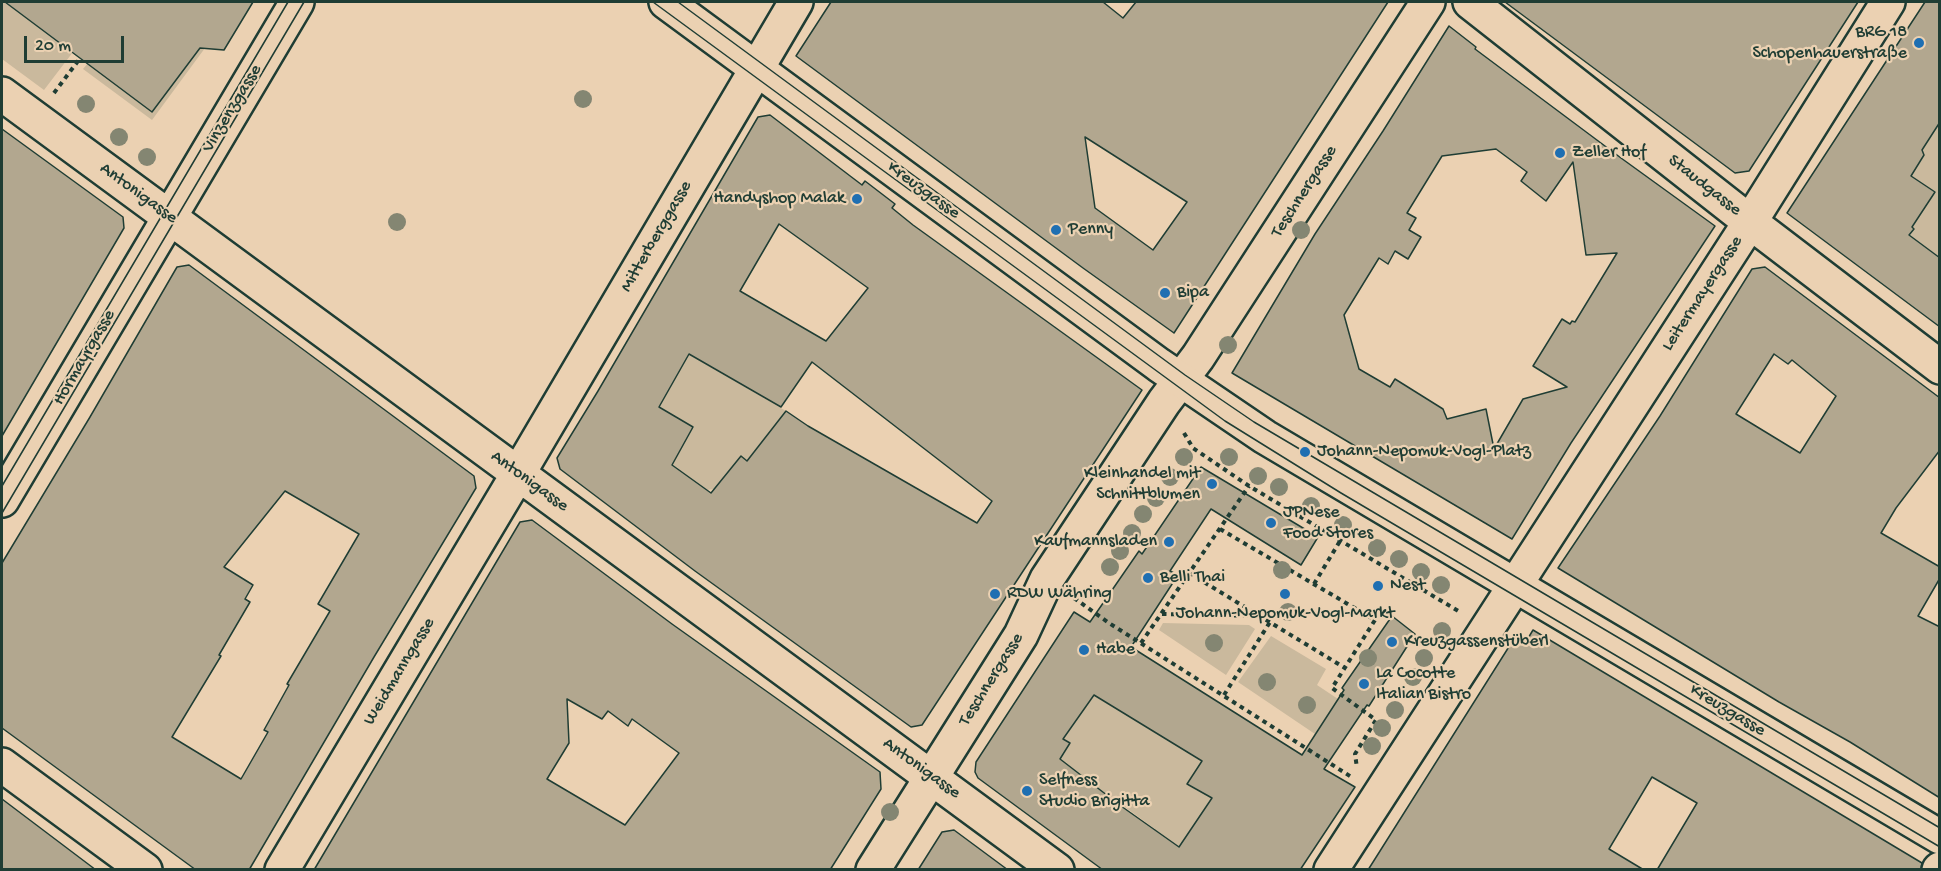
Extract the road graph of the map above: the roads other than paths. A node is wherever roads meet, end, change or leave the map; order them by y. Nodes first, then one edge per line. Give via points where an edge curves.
1 (297, 2) edge
2 (666, 2) edge
3 (796, 2) edge
4 (1428, 2) edge
5 (1470, 2) edge
6 (1888, 2) edge
7 (756, 68) junction
8 (2, 94) edge
9 (168, 216) junction
10 (1750, 222) junction
11 (1940, 367) edge
12 (1180, 380) junction
13 (518, 474) junction
14 (2, 500) edge
15 (1514, 585) junction
16 (2, 765) edge
17 (932, 777) junction
18 (1940, 837) edge
19 (145, 870) edge
20 (282, 870) edge
21 (873, 870) edge
22 (1056, 870) edge
23 (1331, 870) edge

1 - 9 street, Vinzenzgasse
2 - 7 street, Kreuzgasse
3 - 7 street, Mitterberggasse
4 - 12 street, Teschnergasse
5 - 10 street, Staudgasse
6 - 10 street, Leitermayergasse
7 - 12 street, Kreuzgasse
7 - 13 street, Mitterberggasse
8 - 9 street, Antonigasse
9 - 13 street, Antonigasse
9 - 14 street, Hormayrgasse
10 - 11 street, Staudgasse
10 - 15 street, Leitermayergasse
12 - 15 street via 1265,437
12 - 17 street, Teschnergasse via 1047,579 1021,635
13 - 17 street, Antonigasse
13 - 20 street, Weidmanngasse
15 - 18 street, Kreuzgasse
15 - 23 street
16 - 19 street
17 - 21 street, Teschnergasse
17 - 22 street, Antonigasse

